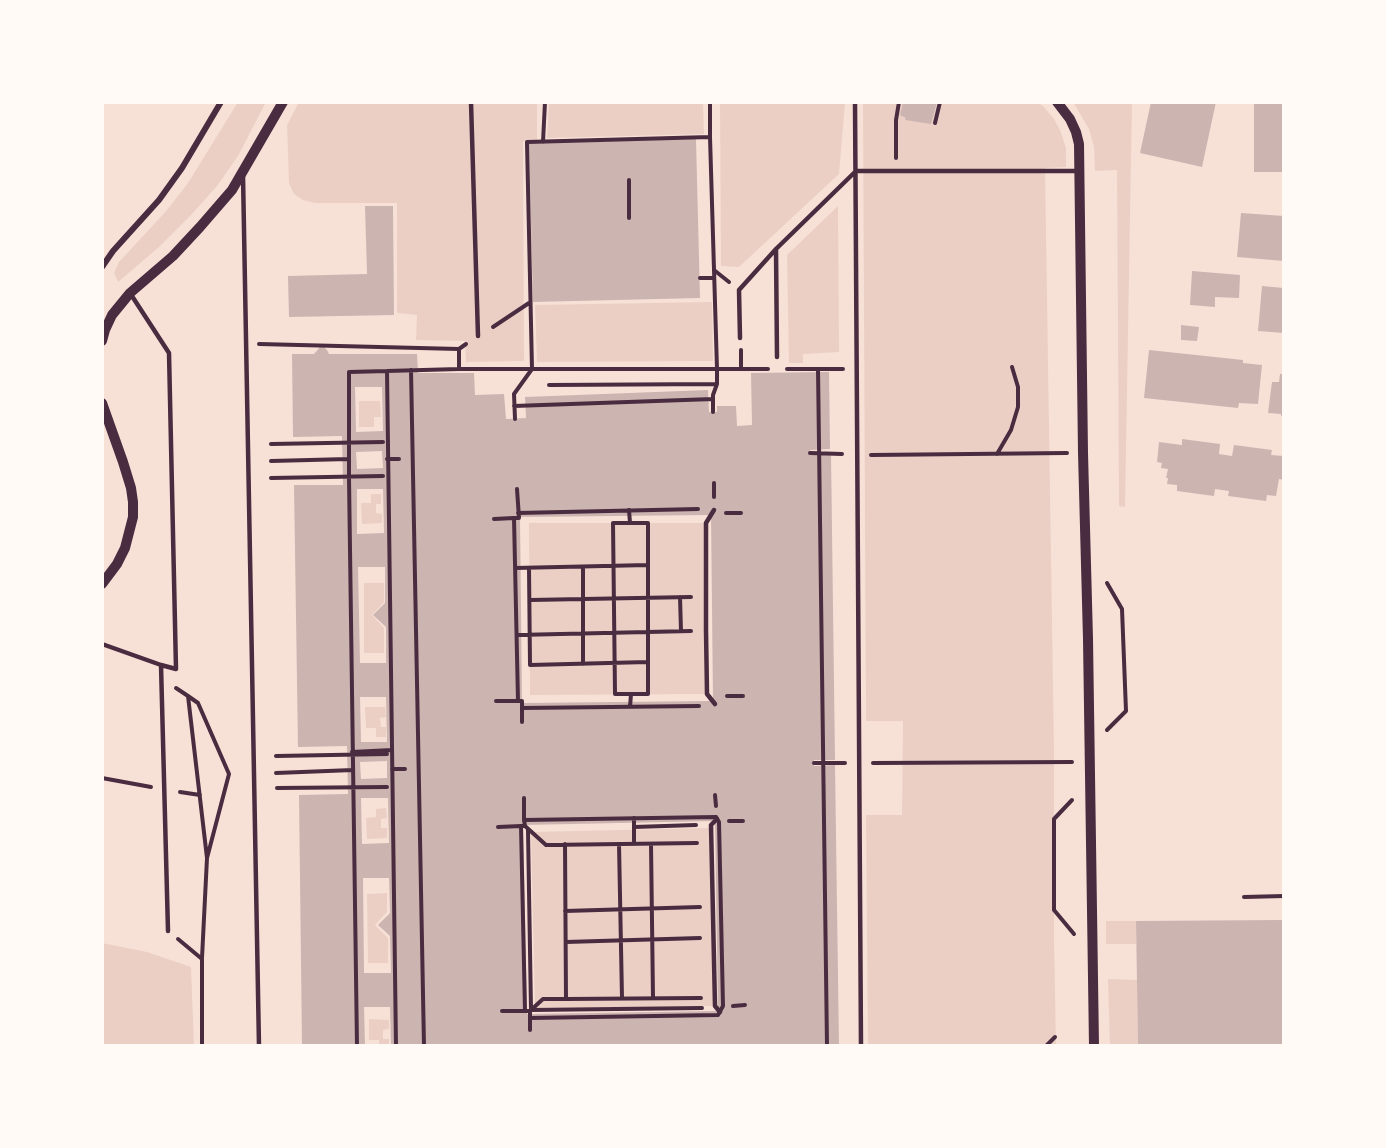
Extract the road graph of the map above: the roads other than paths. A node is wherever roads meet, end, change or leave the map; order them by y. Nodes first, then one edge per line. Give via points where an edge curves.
1 (221, 102) edge
2 (283, 102) edge
3 (471, 102) edge
4 (855, 102) edge
5 (1057, 102) edge
6 (856, 171) junction
7 (1079, 171) junction
8 (243, 172) junction
9 (776, 249) junction
10 (102, 267) edge
11 (130, 292) junction
12 (103, 332) edge
13 (478, 336) dead end
14 (740, 338) dead end
15 (777, 357) dead end
16 (102, 403) edge
17 (714, 510) road end
18 (102, 584) edge
19 (102, 644) edge
20 (161, 665) junction
21 (715, 704) road end
22 (717, 819) road end
23 (168, 931) road end
24 (720, 1012) road end
25 (259, 1046) edge
26 (861, 1046) edge
27 (1094, 1046) edge

1 - 10 street via 159,200
2 - 8 street
3 - 13 lane
4 - 6 lane
5 - 7 street via 1076,132
6 - 7 lane
6 - 9 lane
6 - 26 lane
7 - 27 street
8 - 11 street via 194,235
8 - 25 lane
9 - 14 lane via 739,290
9 - 15 lane
11 - 12 street
11 - 20 lane via 169,353 176,669
16 - 18 street via 131,488 133,517 125,548
17 - 21 lane via 706,523 706,630 707,694
19 - 20 lane
20 - 23 lane
22 - 24 lane via 711,825 715,1006

